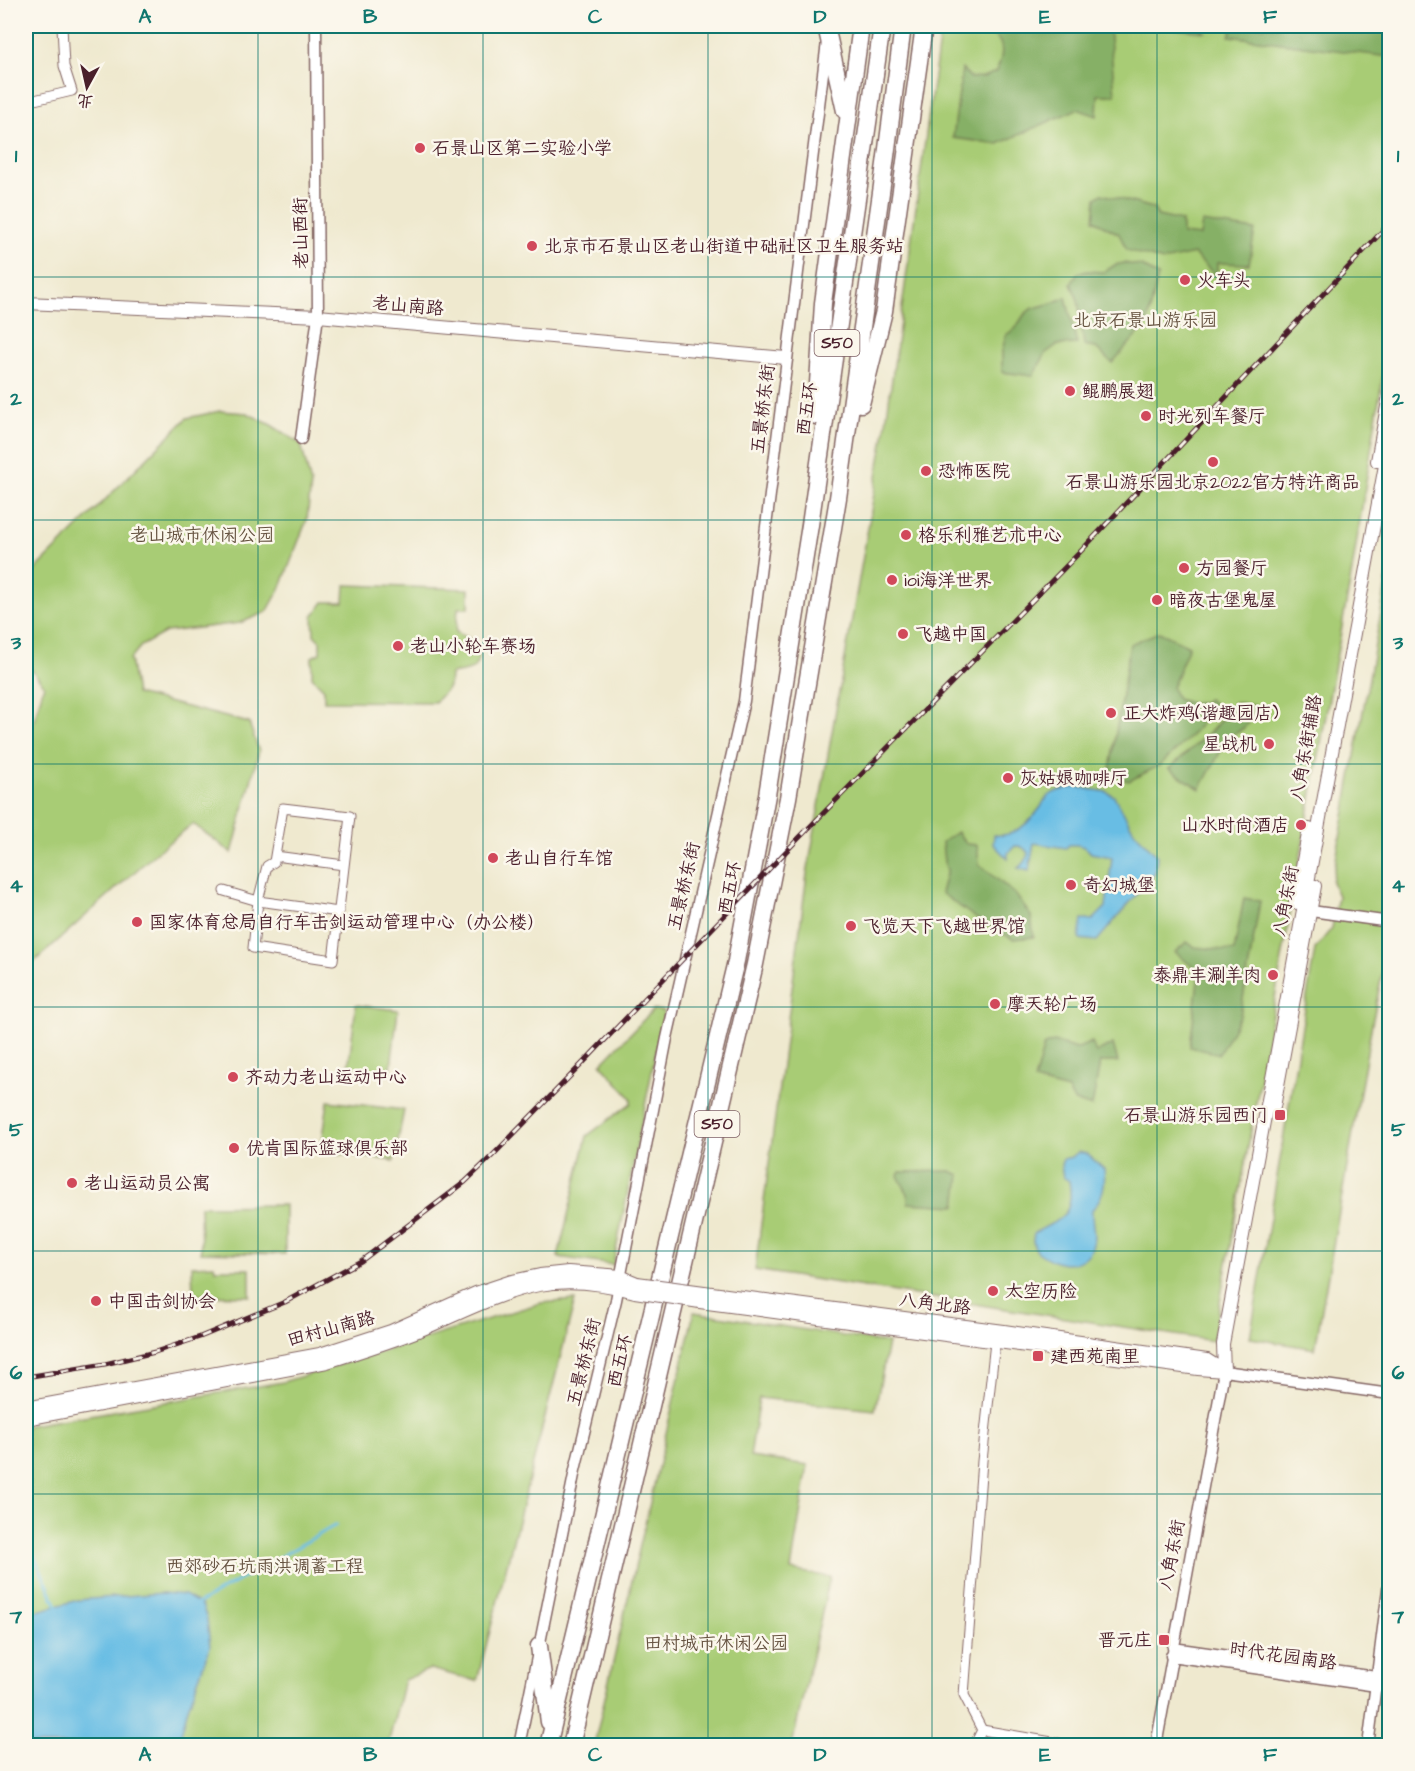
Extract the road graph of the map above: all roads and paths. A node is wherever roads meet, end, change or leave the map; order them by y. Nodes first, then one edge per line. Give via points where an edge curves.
1 (62, 26) edge
2 (316, 26) edge
3 (861, 26) edge
4 (882, 26) edge
5 (903, 26) edge
6 (924, 26) edge
7 (829, 30) edge
8 (26, 102) edge
9 (848, 123) junction
10 (26, 303) edge
11 (318, 316) junction
12 (786, 358) junction
13 (1389, 390) edge
14 (1389, 438) edge
15 (301, 439) dead end
16 (1385, 471) edge
17 (838, 498) junction
18 (810, 525) junction
19 (275, 856) junction
20 (344, 865) junction
21 (224, 891) dead end
22 (258, 901) junction
23 (1302, 909) junction
24 (339, 912) junction
25 (1389, 922) edge
26 (619, 1282) junction
27 (636, 1288) joint
28 (702, 1297) junction
29 (995, 1342) junction
30 (1224, 1371) junction
31 (1389, 1394) edge
32 (26, 1408) edge
33 (26, 1419) edge
34 (1389, 1573) edge
35 (539, 1646) junction
36 (1172, 1652) junction
37 (1389, 1679) edge
38 (1376, 1682) junction
39 (1389, 1688) edge
40 (982, 1730) junction
41 (550, 1739) edge
42 (519, 1746) edge
43 (570, 1746) edge
44 (974, 1746) edge
45 (1075, 1746) edge
46 (1156, 1746) edge
47 (1368, 1746) edge

1 - 8 street via 64,66 72,91
2 - 11 street, 老山西街
3 - 9 highway
4 - 18 highway, 西五环 / S50
5 - 17 highway, S50
6 - 17 highway via 884,311
7 - 9 highway
7 - 12 street, 五景桥东街
9 - 18 highway via 823,303
10 - 11 main road, 老山南路
11 - 12 main road, 老山南路
11 - 15 street, 老山西街
12 - 26 street, 五景桥东街 via 744,700 667,1038
13 - 16 main road
14 - 16 main road, 八角东街
16 - 23 main road, 八角东街
17 - 43 highway, S50 via 788,798 755,964
18 - 41 highway, 西五环 / S50 via 768,795 736,961
19 - 20 street
19 - 20 street via 284,808 350,816
19 - 22 street via 267,866
20 - 24 street
21 - 22 street
22 - 24 street
22 - 24 street via 253,948 333,960
23 - 25 street
23 - 30 main road, 八角东街
23 - 30 main road, 八角东街 via 1222,1344
26 - 27 main road, 田村山南路
26 - 32 main road, 田村山南路 via 568,1272 521,1279 320,1354
26 - 33 main road, 田村山南路 via 540,1285 505,1294 421,1330 327,1362
26 - 35 street, 五景桥东街
27 - 28 main road, 八角北路, bridge
28 - 29 main road, 八角北路
28 - 30 main road, 八角北路 via 1004,1331 1207,1360
29 - 30 main road, 八角北路
29 - 40 street via 964,1695
30 - 31 street, 八角北路
30 - 36 street, 八角东街
34 - 38 street
35 - 41 highway
35 - 42 street, 五景桥东街
36 - 38 street, 时代花园南路
36 - 46 street, 八角东街
37 - 38 street, 时代花园南路
38 - 39 street, 时代花园南路
38 - 47 street
40 - 44 street
40 - 45 street

